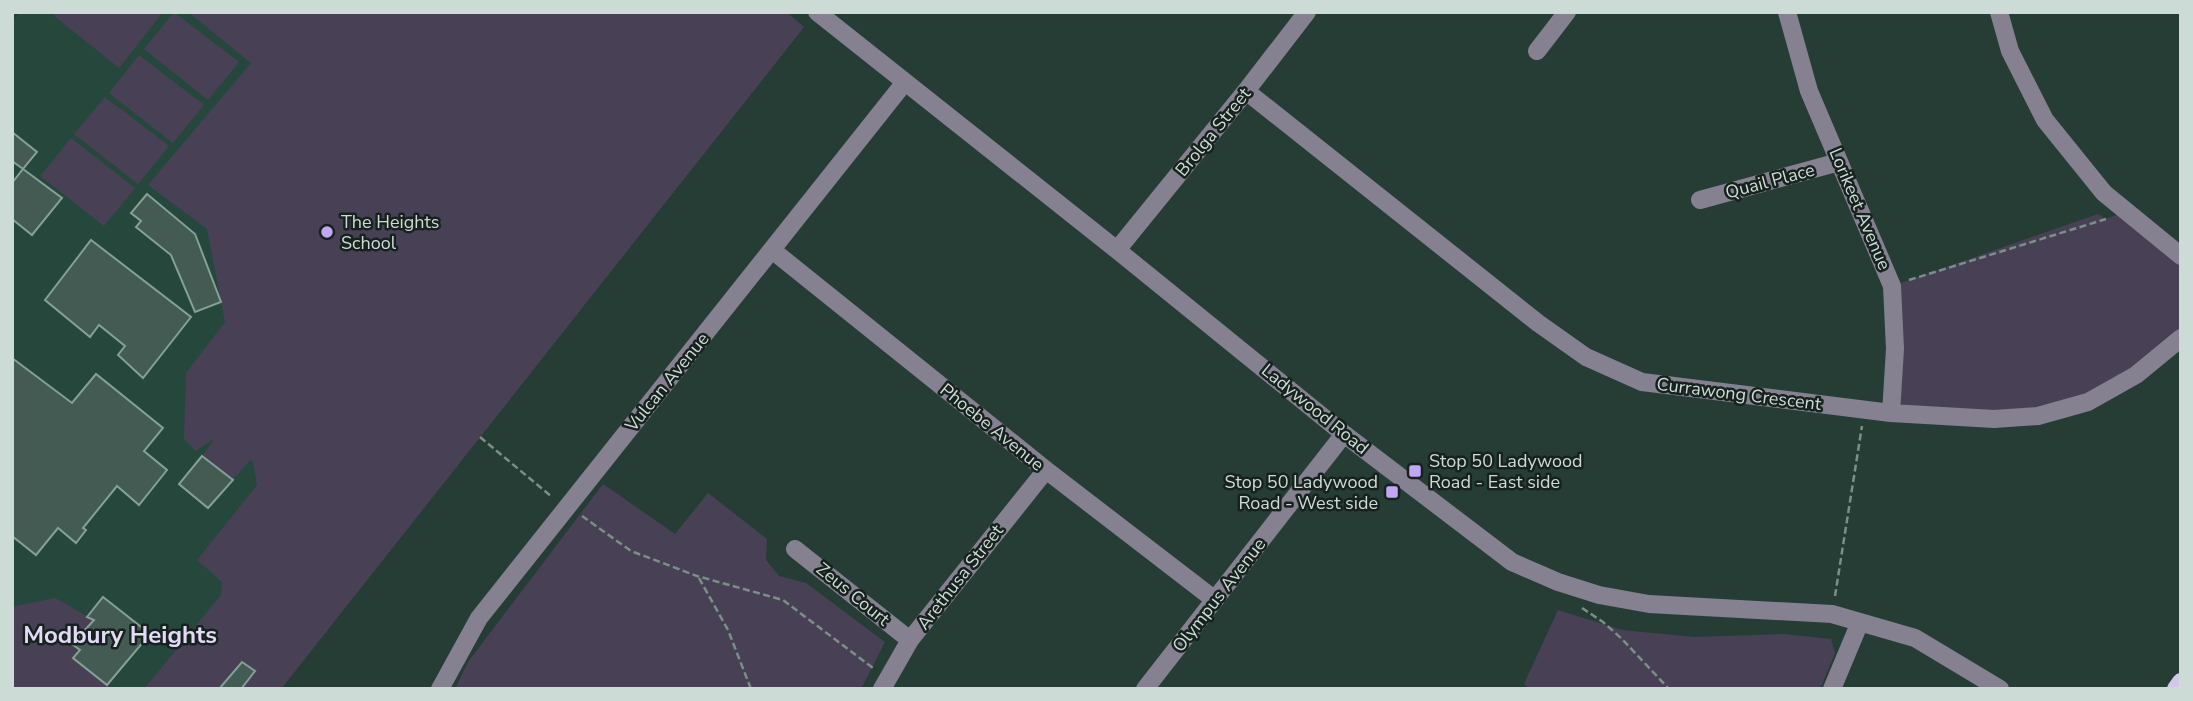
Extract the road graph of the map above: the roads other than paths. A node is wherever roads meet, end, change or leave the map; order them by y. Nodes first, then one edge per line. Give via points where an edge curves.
1 (817, 12) edge
2 (1307, 12) edge
3 (1567, 12) edge
4 (1787, 12) edge
5 (1998, 12) edge
6 (1537, 51) dead end
7 (905, 82) junction
8 (1246, 91) junction
9 (1839, 162) junction
10 (1700, 200) dead end
11 (772, 250) junction
12 (1116, 250) junction
13 (2181, 256) edge
14 (2181, 338) edge
15 (1891, 413) junction
16 (1345, 434) junction
17 (1046, 470) junction
18 (795, 549) dead end
19 (1215, 600) junction
20 (1860, 622) junction
21 (910, 640) junction
22 (2181, 682) edge
23 (884, 684) edge
24 (440, 689) edge
25 (1145, 689) edge
26 (1832, 689) edge
27 (2000, 689) edge
28 (2176, 689) edge

1 - 7 street, Ladywood Road
2 - 8 street, Brolga Street
3 - 6 street
4 - 9 street, Lorikeet Avenue via 1809,91
5 - 13 street via 2010,51 2045,120 2104,193
7 - 11 street, Vulcan Avenue
7 - 12 street, Ladywood Road
8 - 12 street, Brolga Street
8 - 15 street, Currawong Crescent via 1586,358 1642,383
9 - 10 street, Quail Place
9 - 15 street, Lorikeet Avenue via 1892,286
11 - 17 street, Phoebe Avenue
11 - 24 street, Vulcan Avenue via 479,618
12 - 16 street, Ladywood Road
14 - 15 street, Currawong Crescent via 2136,376 2088,402 2038,416 1994,419
16 - 19 street, Olympus Avenue
16 - 20 street, Ladywood Road via 1512,562 1558,582 1649,604 1832,614
17 - 19 street, Phoebe Avenue
17 - 21 street, Arethusa Street
18 - 21 street, Zeus Court
19 - 25 street, Olympus Avenue
20 - 26 street
20 - 27 street, Ladywood Road via 1915,638
21 - 23 street, Arethusa Street
22 - 28 main road

